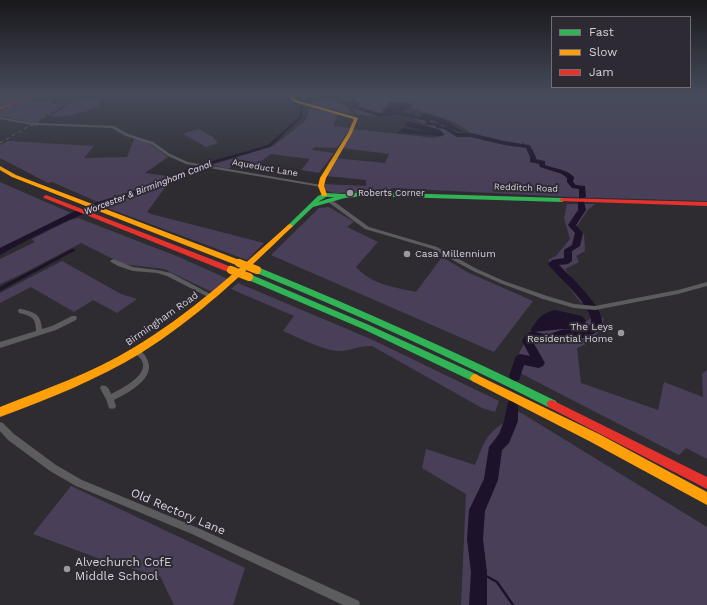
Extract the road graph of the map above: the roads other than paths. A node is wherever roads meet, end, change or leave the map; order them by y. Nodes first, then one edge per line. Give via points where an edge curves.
1 (23, 122) edge
2 (354, 122) edge
3 (0, 168) edge
4 (0, 176) edge
5 (321, 186) junction
6 (326, 198) junction
7 (707, 204) edge
8 (87, 210) junction
9 (114, 263) dead end
10 (707, 284) edge
11 (212, 297) junction
12 (21, 311) dead end
13 (74, 318) dead end
14 (39, 333) junction
15 (0, 345) edge
16 (136, 351) junction
17 (104, 388) dead end
18 (110, 398) junction
19 (112, 406) dead end
20 (0, 412) edge
21 (0, 426) edge
22 (707, 483) edge
23 (707, 499) edge
24 (355, 605) edge

1 - 5 street, Aqueduct Lane, bridge via 113,127 133,138 152,143 174,158 187,163
2 - 5 main road
3 - 8 main road
4 - 8 main road via 76,210
5 - 6 main road
6 - 7 main road, Redditch Road via 364,194 434,195
6 - 10 street via 362,225 373,230 435,248 484,274 545,298 587,308 678,292
6 - 11 main road, Birmingham Road via 311,206
8 - 22 main road, bridge via 99,210 352,309 499,376
8 - 23 main road, bridge via 381,333 530,405
9 - 11 street via 137,271 165,273
11 - 16 main road, Birmingham Road
12 - 14 street via 39,320
13 - 14 street
14 - 15 street
16 - 18 street via 143,357 146,366 144,374 137,382
16 - 20 main road, Birmingham Road via 93,373
17 - 18 street
18 - 19 street
21 - 24 street, Old Rectory Lane via 53,468 79,483 195,531

